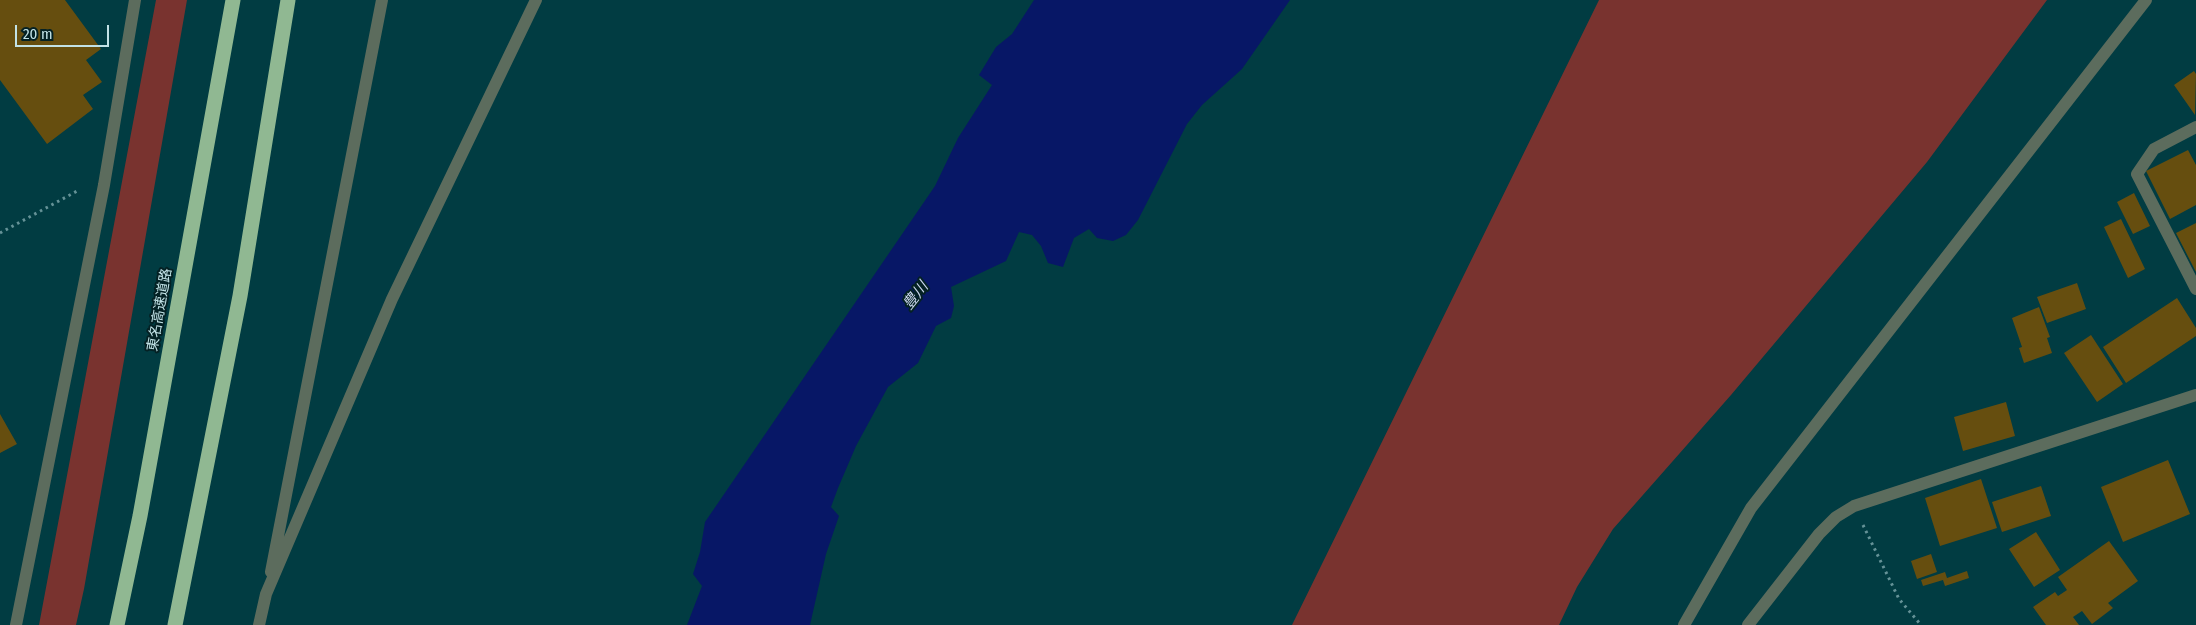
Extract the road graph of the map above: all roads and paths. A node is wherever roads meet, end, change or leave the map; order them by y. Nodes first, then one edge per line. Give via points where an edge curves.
1 (134, 0) edge
2 (233, 0) edge
3 (288, 0) edge
4 (382, 0) edge
5 (536, 0) edge
6 (2146, 0) edge
7 (2196, 127) edge
8 (104, 186) junction
9 (0, 233) edge
10 (2196, 289) edge
11 (2196, 395) edge
12 (1854, 506) junction
13 (266, 594) junction
14 (16, 625) edge
15 (117, 625) edge
16 (175, 625) edge
17 (259, 625) edge
18 (1684, 625) edge
19 (1748, 625) edge
20 (1921, 625) edge

1 - 8 street
2 - 15 highway, 東名高速道路
3 - 16 highway via 240,296
4 - 13 street
5 - 13 street via 392,299
6 - 18 street via 1751,508
7 - 10 street via 2154,150 2137,174
8 - 9 path via 88,185
8 - 14 street
11 - 12 street
12 - 19 street via 1836,516 1818,534
12 - 20 path via 1898,599
13 - 17 street

